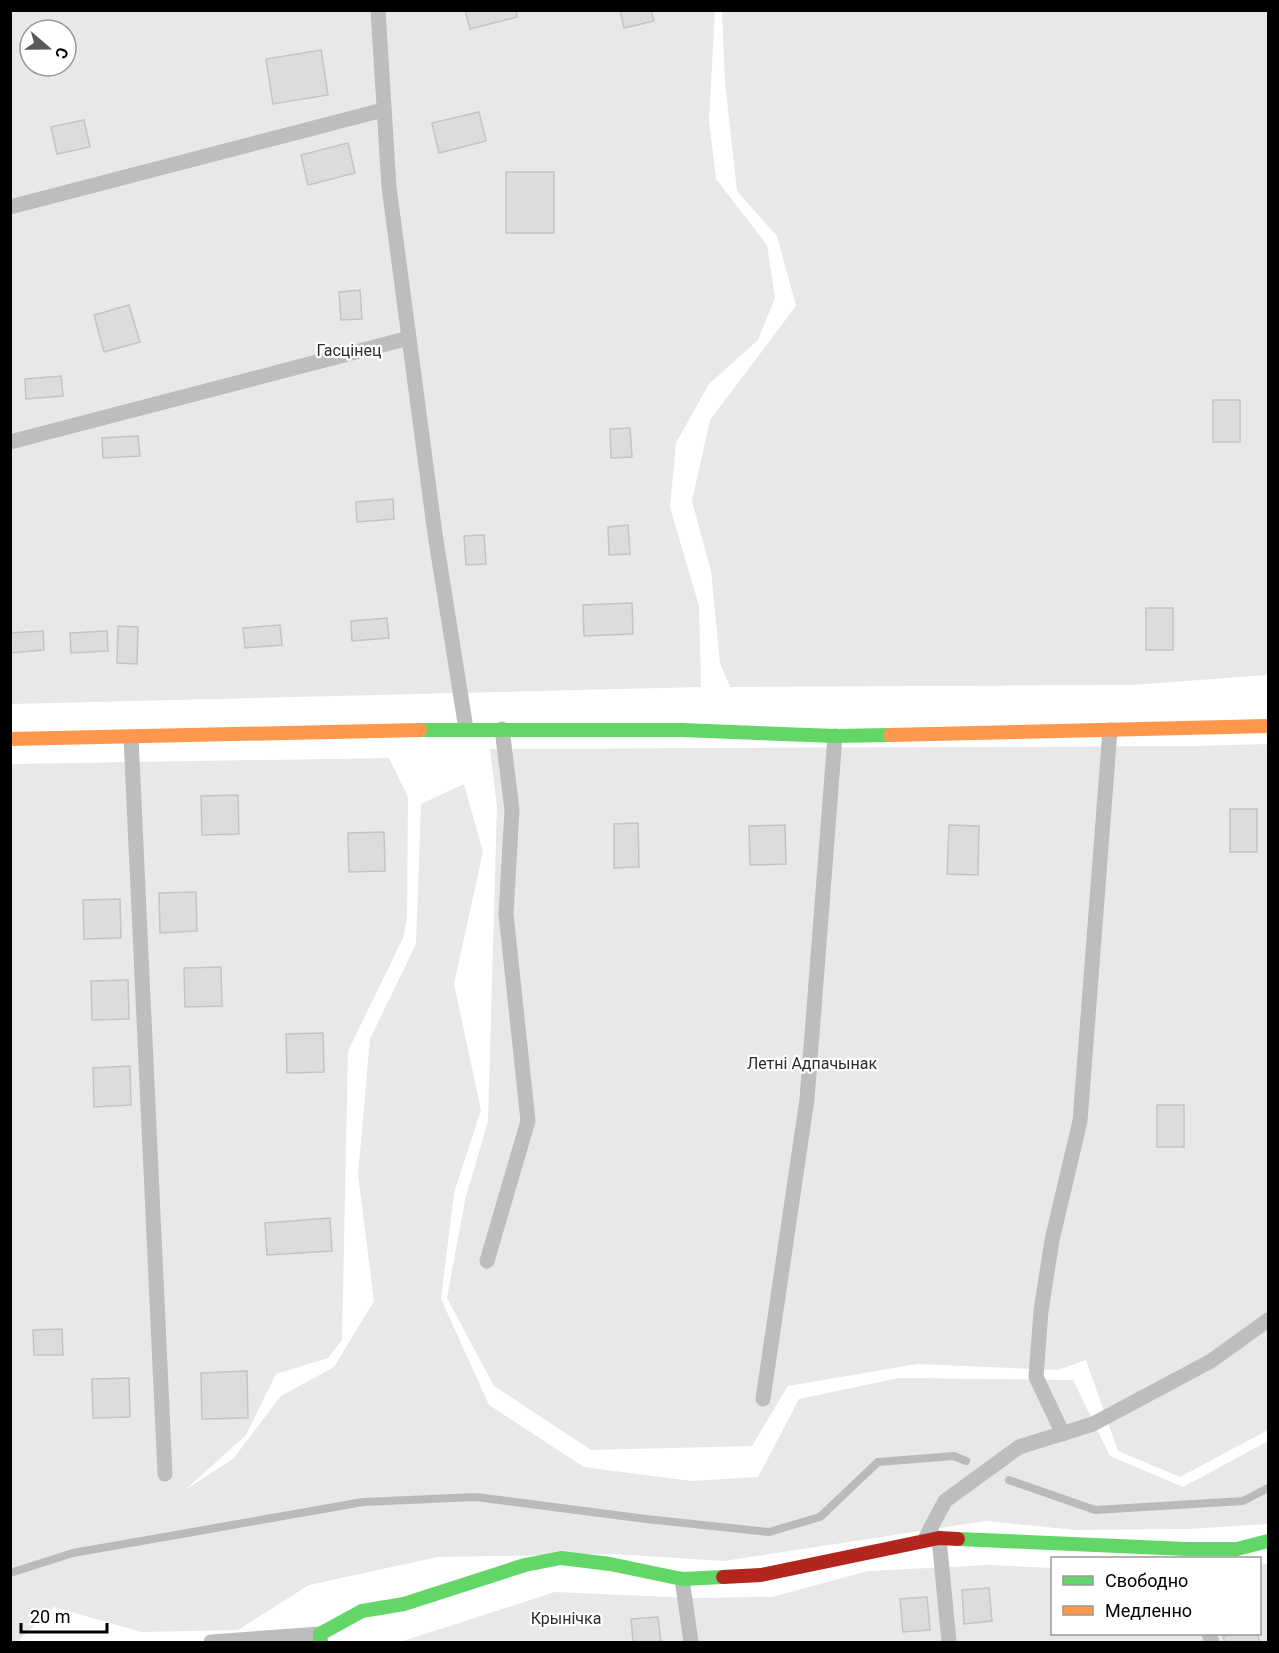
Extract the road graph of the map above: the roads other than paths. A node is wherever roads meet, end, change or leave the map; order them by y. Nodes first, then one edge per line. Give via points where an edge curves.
1 (378, 10) edge
2 (383, 110) junction
3 (10, 207) edge
4 (409, 338) junction
5 (10, 442) edge
6 (1269, 726) edge
7 (466, 729) junction
8 (502, 729) junction
9 (1110, 730) junction
10 (131, 736) junction
11 (835, 736) junction
12 (10, 739) edge
13 (487, 1261) dead end
14 (1269, 1320) edge
15 (763, 1399) dead end
16 (1063, 1434) junction
17 (165, 1473) dead end
18 (932, 1539) junction
19 (1269, 1541) edge
20 (1187, 1554) edge
21 (682, 1579) junction
22 (320, 1638) edge
23 (211, 1642) edge
24 (691, 1642) edge
25 (949, 1642) edge

1 - 2 lane
2 - 3 lane
2 - 4 lane via 388,188
4 - 5 lane
4 - 7 lane
6 - 9 street
7 - 8 street
7 - 10 street
8 - 11 street
8 - 13 lane via 512,810 506,914 528,1121
9 - 11 street
9 - 16 lane via 1080,1121 1052,1240 1036,1377
10 - 12 street
10 - 17 lane
11 - 15 lane via 807,1100
14 - 16 lane via 1211,1361 1093,1424
16 - 18 lane via 1019,1448 945,1501
18 - 20 street
18 - 21 street via 761,1575
18 - 25 lane
19 - 20 street
21 - 22 street via 561,1558 525,1565 404,1604 362,1611
21 - 24 lane
22 - 23 lane

